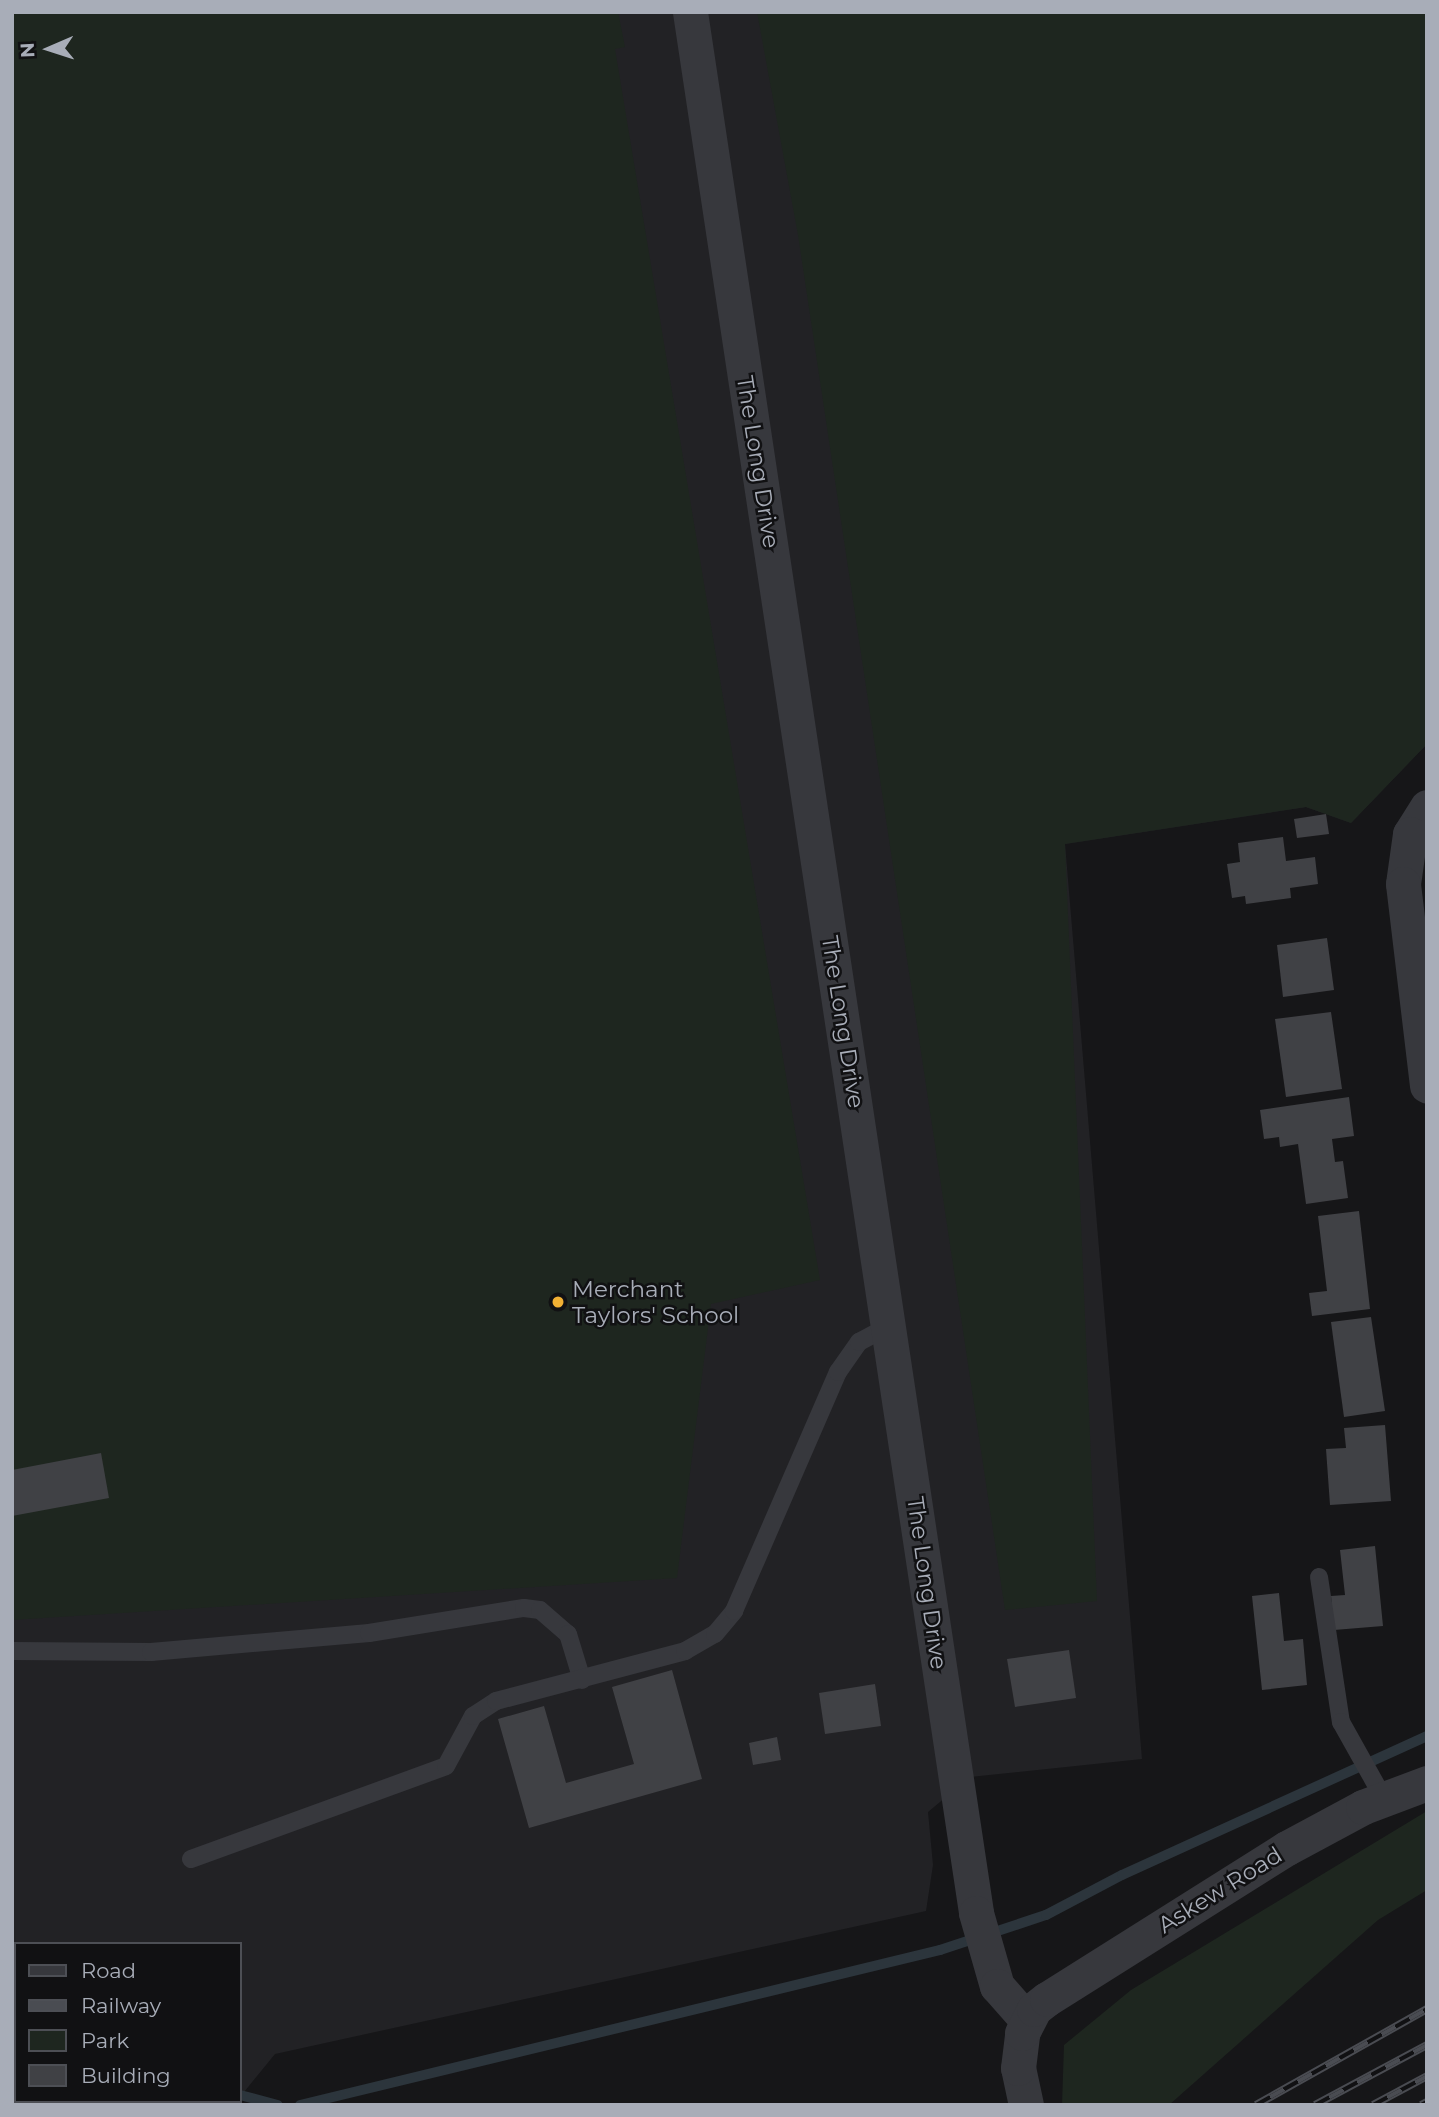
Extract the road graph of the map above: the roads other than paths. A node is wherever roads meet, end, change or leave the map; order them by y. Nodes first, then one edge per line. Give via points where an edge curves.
1 (690, 12) edge
2 (1427, 807) edge
3 (1427, 1086) edge
4 (889, 1326) junction
5 (1319, 1577) dead end
6 (12, 1651) edge
7 (582, 1680) junction
8 (1427, 1783) edge
9 (1384, 1799) junction
10 (191, 1859) dead end
11 (1027, 2020) junction
12 (1026, 2105) edge

1 - 4 street, The Long Drive
2 - 3 street via 1410,834 1403,884
4 - 7 lane via 859,1342 838,1372 734,1611 715,1634 685,1651
4 - 11 street, The Long Drive via 976,1913 997,1986
5 - 9 lane via 1341,1722
6 - 7 lane via 151,1652 342,1636 524,1608 540,1610 568,1634
7 - 10 lane via 496,1701 473,1716 446,1766
8 - 9 street, Askew Road
9 - 11 street, Askew Road via 1287,1848 1065,1986
11 - 12 street via 1018,2068

